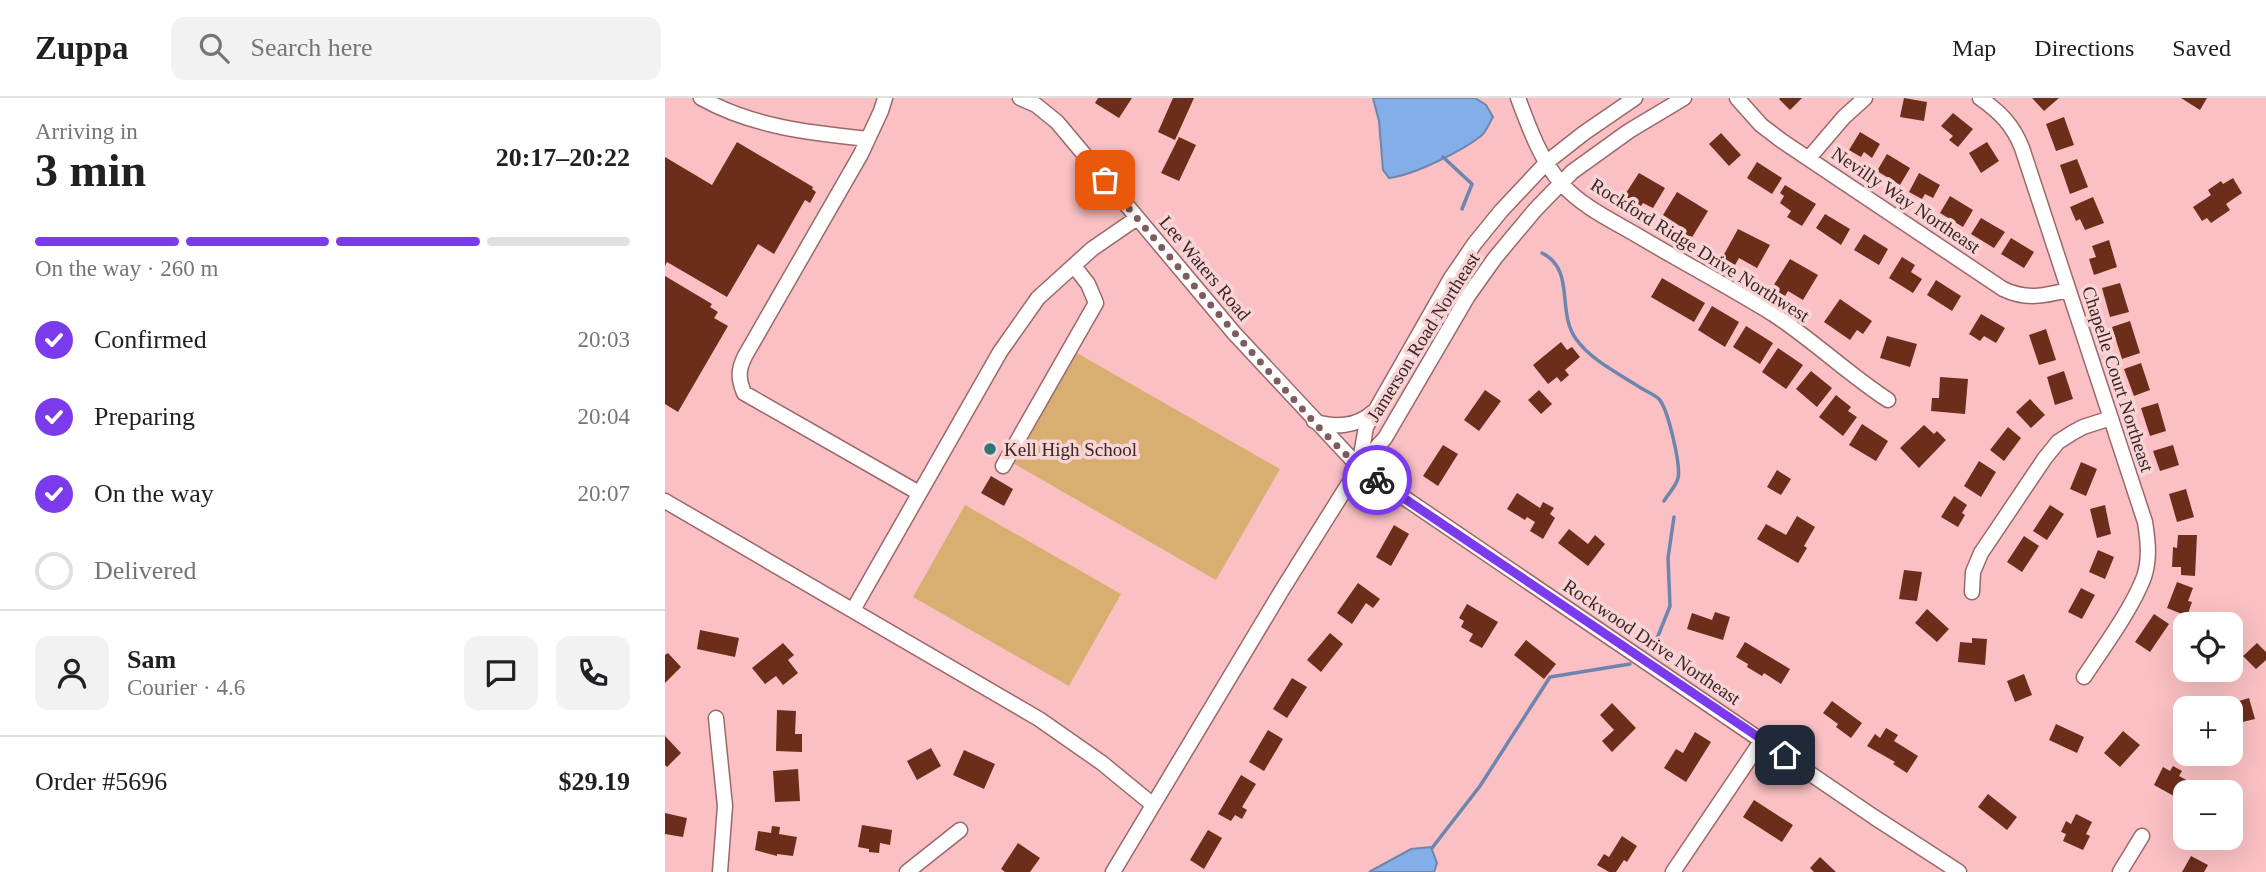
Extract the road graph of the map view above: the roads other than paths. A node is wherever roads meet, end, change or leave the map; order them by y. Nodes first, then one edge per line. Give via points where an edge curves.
1 (701, 98) edge
2 (885, 98) edge
3 (1020, 98) edge
4 (1518, 98) edge
5 (1635, 98) edge
6 (1684, 98) edge
7 (1737, 98) edge
8 (1865, 98) edge
9 (1980, 98) edge
10 (868, 139) junction
11 (1809, 159) junction
12 (1547, 162) junction
13 (1561, 183) junction
14 (1137, 218) junction
15 (1074, 266) junction
16 (2069, 290) junction
17 (1888, 400) dead end
18 (1376, 408) junction
19 (2111, 418) junction
20 (1314, 421) junction
21 (1003, 466) dead end
22 (1359, 467) junction
23 (919, 494) junction
24 (665, 501) edge
25 (1972, 592) dead end
26 (853, 610) junction
27 (2084, 677) dead end
28 (716, 718) dead end
29 (1762, 740) junction
30 (1152, 804) junction
31 (960, 830) dead end
32 (2142, 836) dead end
33 (720, 872) edge
34 (907, 872) edge
35 (1113, 872) edge
36 (1673, 872) edge
37 (1959, 872) edge
38 (2120, 872) edge

1 - 10 street via 784,128
2 - 10 street
3 - 14 street, Lee Waters Road via 1057,122
4 - 12 street, Rockford Ridge Drive Northwest
5 - 12 street, Jamerson Road Northeast
6 - 13 street, Jamerson Road Northeast via 1605,147
7 - 11 street, Nevilly Way Northeast via 1761,124
8 - 11 street
9 - 16 street, Chapelle Court Northeast via 2015,132
10 - 23 street via 745,356 739,379 744,393
11 - 16 street, Nevilly Way Northeast via 2003,289 2024,297
12 - 13 street, Rockford Ridge Drive Northwest
12 - 18 street, Jamerson Road Northeast via 1475,243
13 - 17 street, Rockford Ridge Drive Northwest via 1591,208 1776,317
13 - 22 street, Jamerson Road Northeast via 1495,258 1385,438
14 - 15 street
14 - 20 street, Lee Waters Road
15 - 21 street via 1089,284 1096,303
15 - 23 street via 1038,298 1000,352
16 - 19 street, Chapelle Court Northeast
18 - 20 street via 1354,423
18 - 22 street, Jamerson Road Northeast via 1366,427
19 - 25 street via 2071,433 2045,458 1981,553 1973,572
19 - 27 street, Chapelle Court Northeast via 2145,522 2148,557 2136,595
20 - 22 street, Lee Waters Road
22 - 29 street, Rockwood Drive Northeast
22 - 30 street, Jamerson Road Northeast
23 - 26 street
24 - 26 street
26 - 30 street via 1039,719
28 - 33 street via 725,806
29 - 36 street
29 - 37 street, Rockwood Drive Northeast
30 - 35 street, Jamerson Road Northeast
31 - 34 street
32 - 38 street

